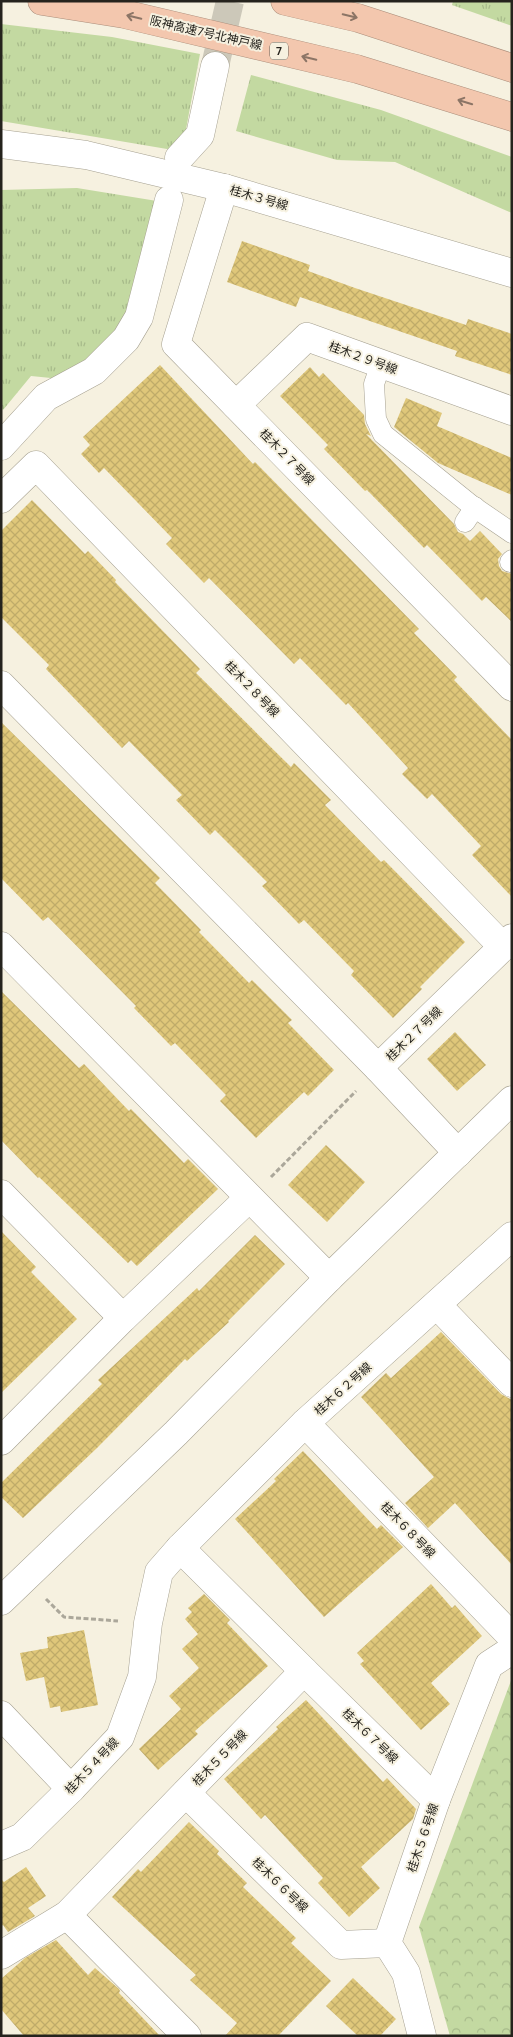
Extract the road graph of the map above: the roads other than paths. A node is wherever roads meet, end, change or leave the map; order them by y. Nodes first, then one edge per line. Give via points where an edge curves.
1 (42, 1) edge
2 (285, 1) edge
3 (215, 66) tunnel mouth
4 (512, 68) edge
5 (512, 117) edge
6 (1, 144) edge
7 (179, 158) dead end
8 (224, 188) junction
9 (169, 200) dead end
10 (512, 273) edge
11 (381, 364) junction
12 (236, 405) junction
13 (512, 411) edge
14 (1, 446) edge
15 (1, 498) edge
16 (512, 533) edge
17 (1, 685) edge
18 (512, 687) edge
19 (507, 943) edge
20 (1, 946) edge
21 (378, 1068) junction
22 (512, 1100) edge
23 (458, 1154) junction
24 (1, 1194) edge
25 (249, 1198) junction
26 (512, 1236) edge
27 (330, 1278) junction
28 (437, 1304) junction
29 (123, 1318) junction
30 (512, 1383) edge
31 (305, 1423) junction
32 (1, 1441) edge
33 (180, 1548) junction
34 (1, 1601) edge
35 (512, 1637) edge
36 (512, 1650) edge
37 (304, 1671) junction
38 (1, 1715) edge
39 (71, 1789) junction
40 (186, 1793) junction
41 (436, 1800) junction
42 (1, 1846) edge
43 (67, 1916) junction
44 (386, 1943) junction
45 (1, 1955) edge
46 (187, 2036) edge
47 (422, 2036) edge

5 -> 1 highway, 阪神高速7号北神戸線 / 7 via 357,69 124,14
2 -> 4 highway via 358,18
3 - 7 street via 200,135
6 - 8 street, 桂木３号線 via 86,155
8 - 10 street, 桂木３号線
8 - 12 street, 桂木２７号線 via 176,344
9 - 14 street via 139,317 126,339 94,371 46,397
11 - 12 street, 桂木２９号線 via 307,337
11 - 13 street, 桂木２９号線
11 - 16 lane via 369,413 383,434 470,514
12 - 18 street, 桂木２７号線
15 - 19 street, 桂木２８号線 via 36,465
17 - 21 street
19 - 21 street, 桂木２７号線
20 - 25 street
21 - 23 street, 桂木２７号線
22 - 23 street
23 - 27 street
24 - 29 street
25 - 27 street
25 - 29 street
26 - 28 street, 桂木６２号線
27 - 34 street via 176,1433
28 - 30 street
28 - 31 street, 桂木６２号線
29 - 32 street
31 - 33 street, 桂木６２号線
31 - 35 street, 桂木６８号線
33 - 37 street
33 - 39 street, 桂木５４号線 via 159,1572 148,1623 142,1677 120,1737
36 - 41 street, 桂木５６号線 via 489,1665
37 - 40 street, 桂木５５号線
37 - 41 street, 桂木６７号線
38 - 39 street
39 - 42 street, 桂木５４号線 via 22,1836
40 - 43 street, 桂木５５号線
40 - 44 street, 桂木６６号線 via 341,1945
41 - 44 street, 桂木５６号線
43 - 45 street, 桂木５５号線
43 - 46 street
44 - 47 street via 406,1973

